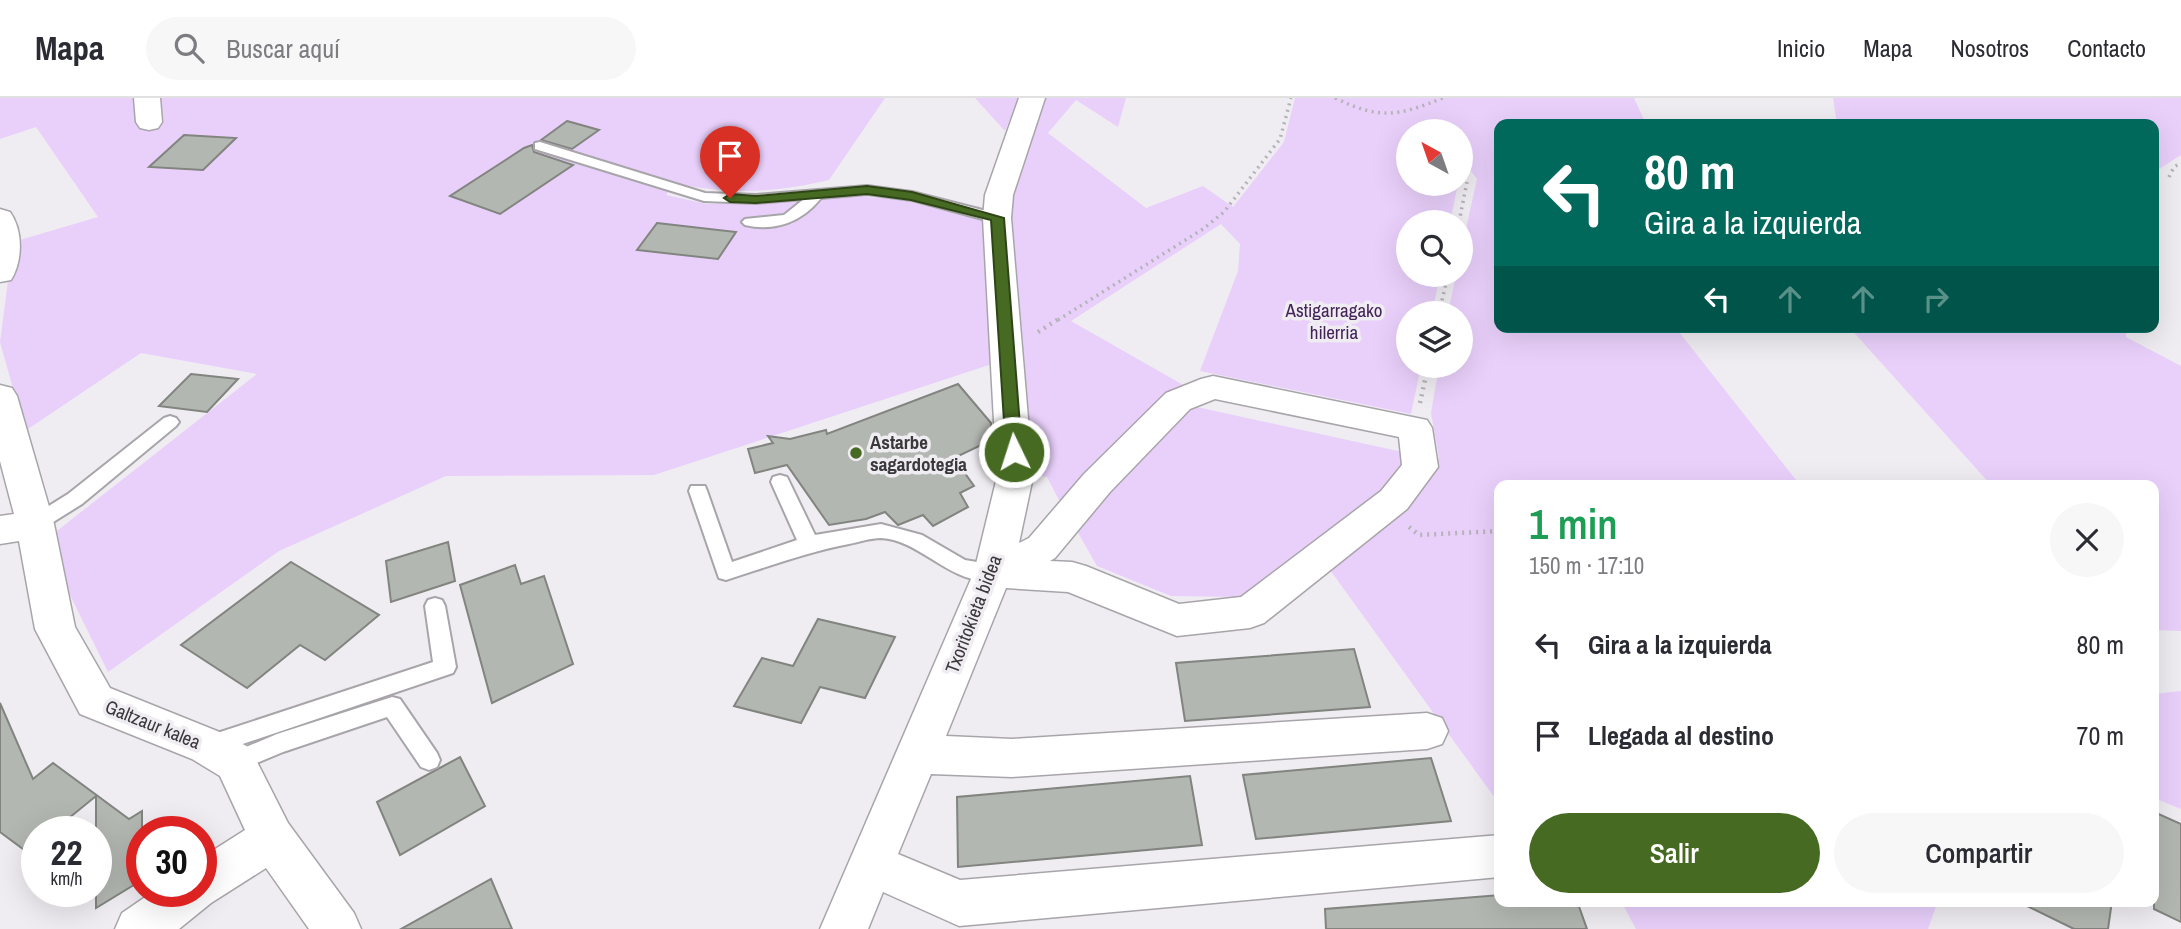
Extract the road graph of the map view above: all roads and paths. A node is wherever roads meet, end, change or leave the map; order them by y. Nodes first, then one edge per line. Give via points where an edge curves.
1 (1032, 98) edge
2 (1291, 98) edge
3 (1335, 98) edge
4 (1443, 98) edge
5 (540, 146) dead end
6 (2181, 163) edge
7 (2169, 177) dead end
8 (818, 192) junction
9 (0, 218) edge
10 (997, 218) junction
11 (750, 222) dead end
12 (0, 272) edge
13 (1008, 355) junction
14 (1425, 378) edge
15 (0, 396) edge
16 (170, 422) dead end
17 (1415, 428) junction
18 (780, 482) dead end
19 (698, 491) dead end
20 (1385, 507) junction
21 (17, 527) edge
22 (1494, 530) edge
23 (809, 544) junction
24 (993, 572) junction
25 (435, 606) dead end
26 (1427, 731) dead end
27 (221, 754) junction
28 (917, 754) junction
29 (429, 760) dead end
30 (272, 838) junction
31 (1494, 857) edge
32 (871, 864) junction
33 (217, 874) edge
34 (169, 907) edge
35 (137, 928) edge
36 (337, 929) edge
37 (844, 929) edge

1 - 10 street, Txoritokieta bidea via 999,195
2 - 13 path via 1280,139 1224,212
3 - 4 path via 1382,118
5 - 8 lane via 704,197 756,199
6 - 7 path
8 - 10 lane via 867,190 912,196
8 - 11 lane via 793,219
9 - 12 street via 6,235
10 - 13 street, Txoritokieta bidea
13 - 24 street, Txoritokieta bidea via 1016,477
14 - 17 path
15 - 21 street, Galtzaur kalea
16 - 21 lane via 75,499
17 - 20 street via 1420,467
17 - 24 street via 1213,387 1178,401 1042,548
18 - 23 lane
19 - 23 lane via 726,572
20 - 22 path via 1419,535
20 - 24 street via 1250,612 1177,620 1072,577
21 - 27 street, Galtzaur kalea via 55,629 95,701
23 - 24 lane via 881,531 915,540 961,567
24 - 28 street, Txoritokieta bidea
25 - 27 lane via 445,667
26 - 28 street via 1012,758
27 - 29 lane via 277,744 392,706
27 - 30 street
28 - 32 street, Txoritokieta bidea
30 - 33 street
30 - 36 street
31 - 32 street via 959,903
32 - 37 street, Txoritokieta bidea
34 - 35 street

